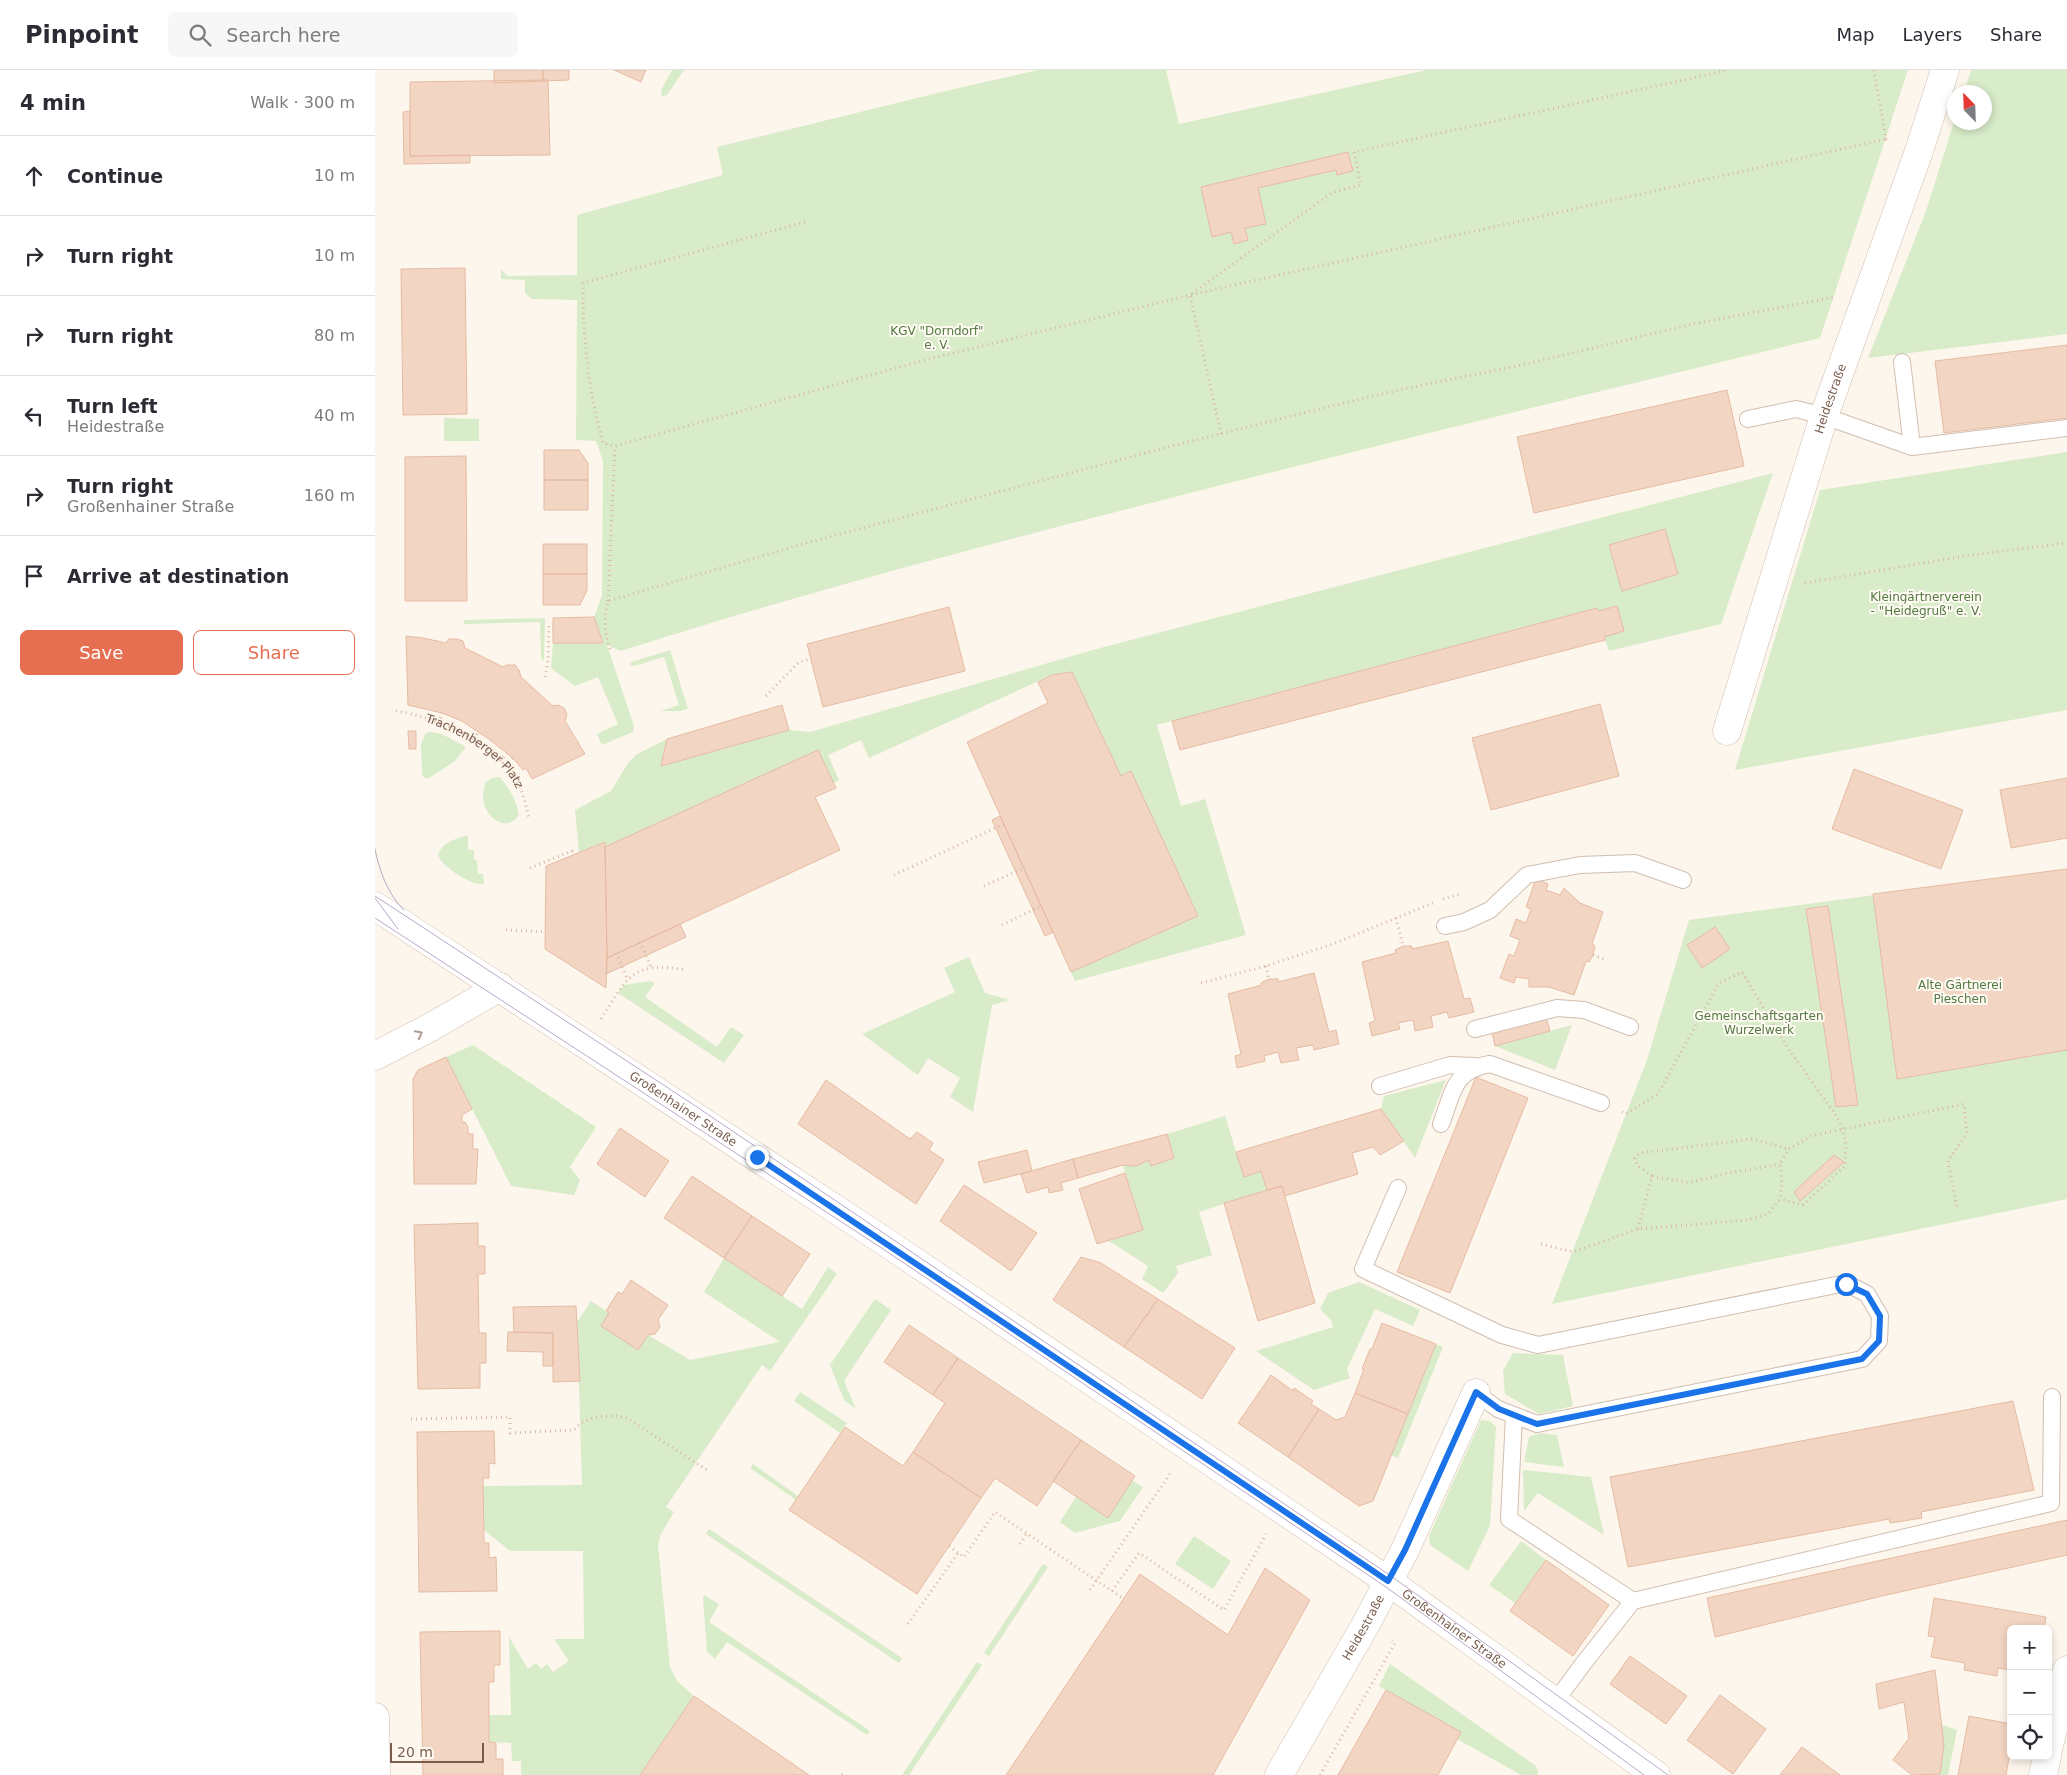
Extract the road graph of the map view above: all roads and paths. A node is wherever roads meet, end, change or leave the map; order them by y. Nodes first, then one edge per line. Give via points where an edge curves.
1 (1729, 70) edge
2 (1874, 70) edge
3 (1945, 70) edge
4 (1886, 139) junction
5 (1893, 141) dead end
6 (805, 222) dead end
7 (1190, 295) junction
8 (1841, 296) dead end
9 (1902, 362) dead end
10 (1824, 416) junction
11 (1748, 419) dead end
12 (2067, 428) edge
13 (1221, 434) junction
14 (615, 446) junction
15 (1912, 447) junction
16 (2067, 543) edge
17 (1772, 588) junction
18 (608, 601) junction
19 (553, 626) dead end
20 (610, 649) dead end
21 (811, 659) dead end
22 (545, 677) dead end
23 (766, 696) dead end
24 (396, 711) dead end
25 (442, 713) dead end
26 (439, 722) junction
27 (1727, 731) dead end
28 (479, 732) dead end
29 (474, 739) junction
30 (507, 753) dead end
31 (513, 758) dead end
32 (500, 761) junction
33 (504, 765) junction
34 (529, 818) dead end
35 (1004, 824) dead end
36 (574, 854) dead end
37 (530, 868) dead end
38 (1024, 868) dead end
39 (894, 875) dead end
40 (1683, 880) dead end
41 (984, 886) dead end
42 (1469, 892) dead end
43 (375, 906) edge
44 (1041, 906) dead end
45 (1396, 918) junction
46 (1002, 925) dead end
47 (1445, 926) dead end
48 (506, 930) dead end
49 (545, 932) dead end
50 (640, 942) dead end
51 (1403, 946) dead end
52 (616, 953) dead end
53 (1593, 955) dead end
54 (1604, 959) dead end
55 (1266, 966) junction
56 (651, 967) junction
57 (685, 970) dead end
58 (627, 978) junction
59 (1269, 979) dead end
60 (1201, 983) dead end
61 (500, 988) junction
62 (1630, 1027) dead end
63 (1475, 1030) dead end
64 (585, 1044) junction
65 (375, 1056) edge
66 (1475, 1066) junction
67 (1379, 1086) dead end
68 (1601, 1103) joint
69 (1441, 1124) dead end
70 (1843, 1129) junction
71 (1789, 1149) junction
72 (1780, 1164) junction
73 (1652, 1176) junction
74 (1398, 1188) dead end
75 (1780, 1199) junction
76 (1957, 1207) dead end
77 (1638, 1229) junction
78 (1541, 1244) dead end
79 (1476, 1392) joint
80 (2052, 1396) dead end
81 (1514, 1415) junction
82 (411, 1419) dead end
83 (1188, 1446) junction
84 (707, 1470) dead end
85 (1280, 1509) junction
86 (1027, 1534) junction
87 (1020, 1544) dead end
88 (949, 1546) dead end
89 (958, 1552) junction
90 (1096, 1580) junction
91 (1388, 1581) junction
92 (1091, 1590) dead end
93 (1112, 1591) junction
94 (1124, 1599) dead end
95 (1633, 1601) junction
96 (908, 1624) dead end
97 (2067, 1670) edge
98 (1555, 1702) junction
99 (375, 1717) edge
100 (2052, 1733) edge
101 (2046, 1760) edge
102 (376, 1774) edge
103 (1279, 1775) edge
104 (1656, 1775) edge
105 (2043, 1775) edge

1 - 7 path via 1355,152 1361,185 1333,192
2 - 4 path
3 - 10 main road, Heidestraße
4 - 5 path
4 - 7 path
6 - 14 path via 583,283 586,362 593,410 603,444
7 - 13 path
7 - 14 path via 929,360
8 - 13 path via 1693,324 1403,389
9 - 15 lane
10 - 11 lane via 1796,409
10 - 15 lane
10 - 17 main road, Heidestraße
12 - 15 lane
13 - 18 path via 810,542
14 - 18 path
16 - 17 path via 1971,555
17 - 27 main road, Heidestraße
18 - 20 path via 604,616
19 - 22 path via 549,626
21 - 23 path via 799,662
24 - 26 path, Trachenberger Platz
25 - 26 path
26 - 29 path, Trachenberger Platz
28 - 29 path
29 - 32 path, Trachenberger Platz
30 - 32 path
31 - 33 path
32 - 33 path, Trachenberger Platz
33 - 34 path, Trachenberger Platz via 519,784
35 - 39 path
36 - 37 path via 572,851
38 - 41 path
40 - 47 lane via 1635,863 1580,865 1527,875 1491,910
42 - 45 path
43 - 61 main road
44 - 46 path
45 - 51 path
45 - 55 path via 1333,944
48 - 49 path
50 - 56 path
52 - 58 path
53 - 54 path
55 - 59 path
55 - 60 path
56 - 57 path
56 - 58 path
58 - 64 path
61 - 64 main road, Großenhainer Straße
65 -> 61 main road
62 - 63 lane via 1584,1010 1557,1008
64 - 83 main road, Großenhainer Straße
66 - 67 lane via 1450,1065
66 - 68 lane via 1490,1064
66 - 69 lane via 1458,1078
68 - 70 path via 1626,1114 1658,1094 1719,983 1742,972 1787,1047
70 - 71 path via 1811,1136
70 - 75 path via 1845,1166 1803,1205
70 - 76 path via 1965,1104 1967,1133 1949,1161
71 - 72 path
71 - 73 path via 1752,1139 1640,1153 1635,1158 1637,1164
72 - 73 path via 1688,1183
72 - 75 path
73 - 77 path
74 - 81 lane via 1363,1270 1502,1335 1538,1345 1846,1284 1867,1294 1880,1316 1879,1341 1862,1359 1537,1424
75 - 77 path via 1768,1214 1747,1220
77 - 78 path via 1573,1252
79 - 81 lane via 1499,1409
79 - 91 main road, Heidestraße
80 - 95 lane via 2051,1504
81 - 95 lane via 1509,1519
82 - 84 path via 510,1417 510,1433 574,1430 579,1424 616,1415 627,1418
83 - 85 main road, Großenhainer Straße
83 - 90 path
85 - 91 main road, Großenhainer Straße
85 - 93 path via 1224,1610 1139,1552
86 - 87 path
86 - 89 path via 995,1512 964,1557
86 - 90 path
88 - 89 path
89 - 96 path
90 - 92 path
90 - 93 path
91 - 98 main road, Großenhainer Straße
91 - 103 main road, Heidestraße
93 - 94 path
95 - 98 lane
97 - 100 main road
98 - 104 main road, Großenhainer Straße
99 - 102 main road
101 - 105 main road

